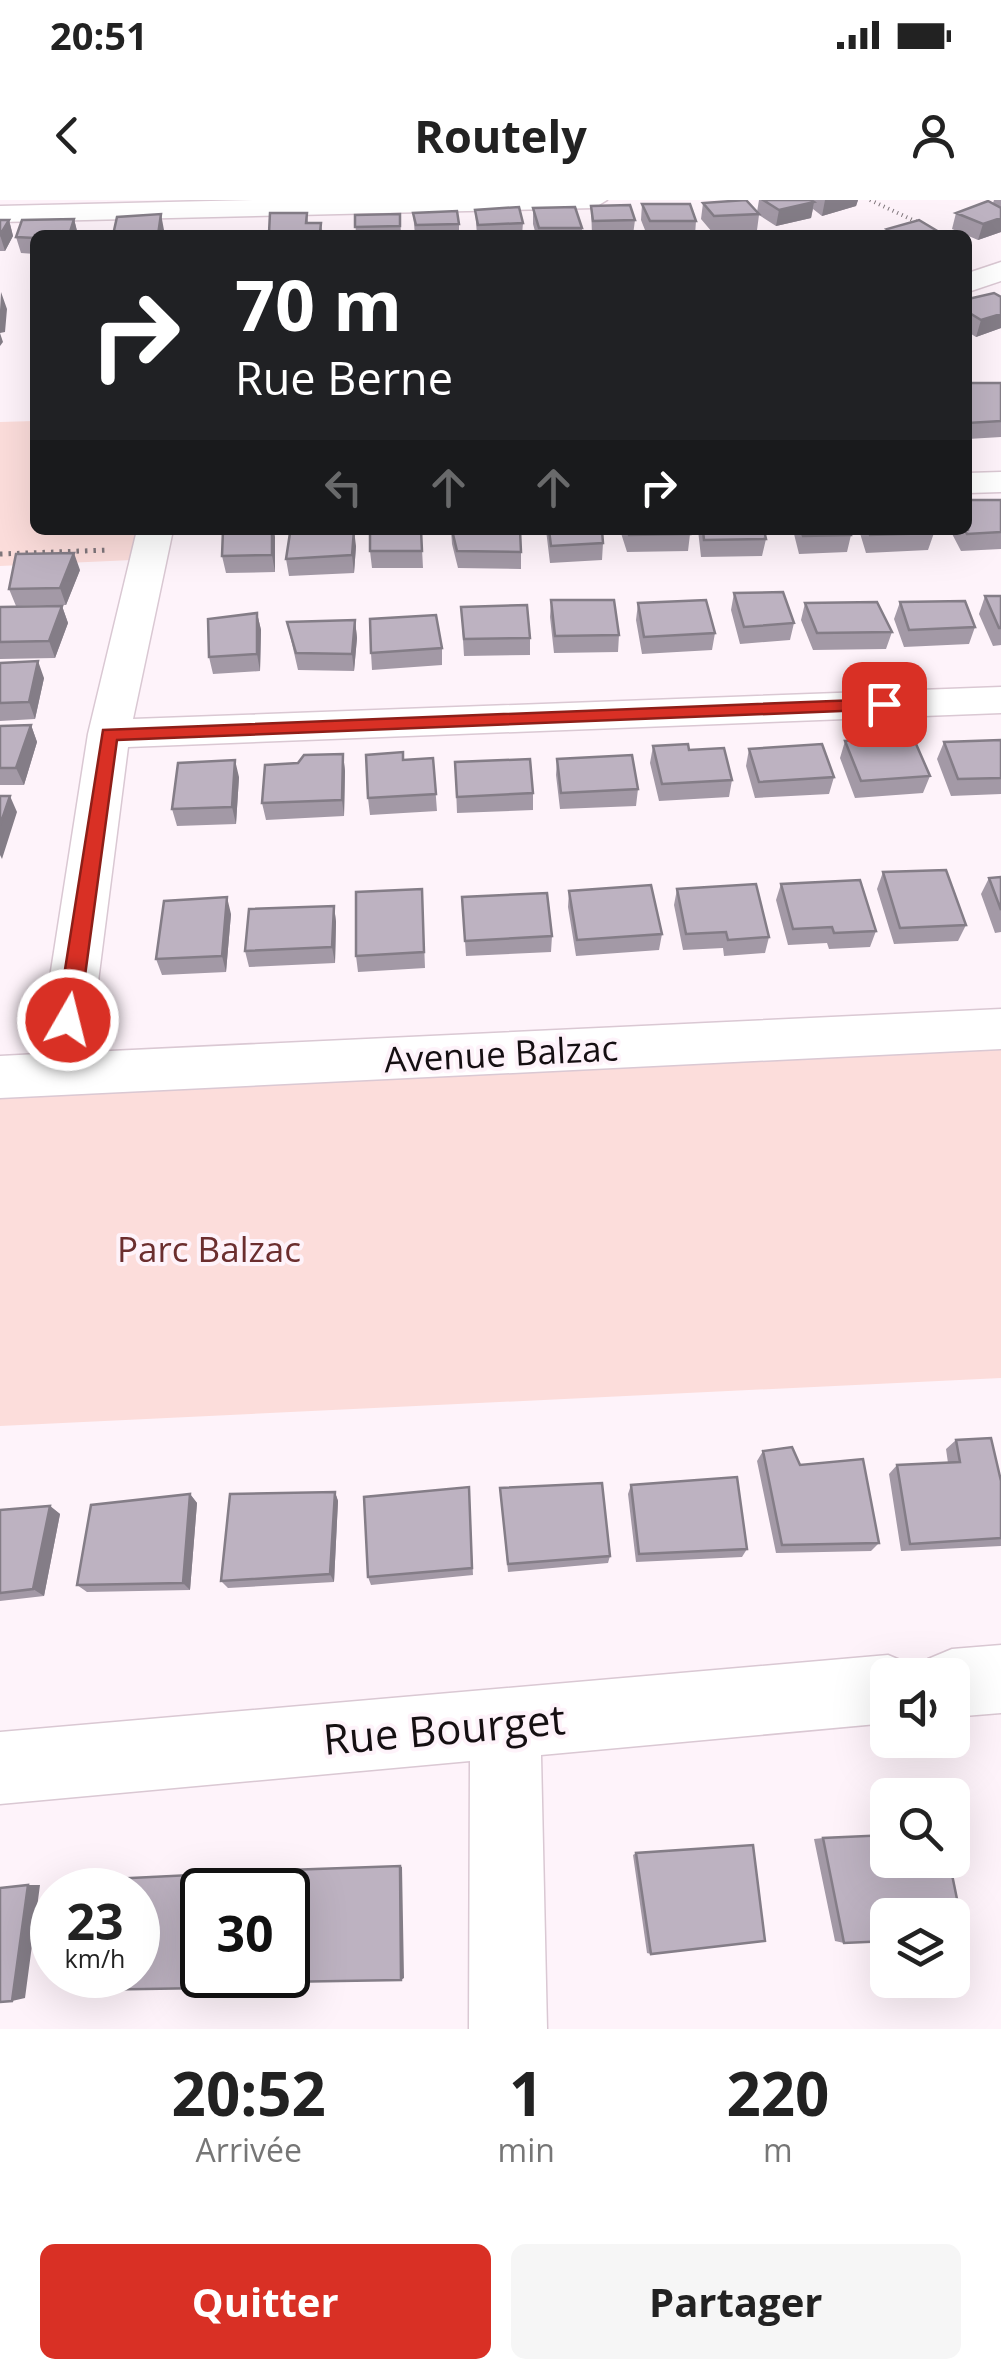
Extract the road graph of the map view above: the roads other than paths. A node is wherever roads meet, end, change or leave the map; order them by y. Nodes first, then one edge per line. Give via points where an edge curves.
1 (594, 200) edge
2 (0, 214) edge
3 (215, 222) edge
4 (1001, 271) edge
5 (972, 282) edge
6 (1001, 482) edge
7 (972, 483) edge
8 (154, 535) edge
9 (1001, 700) edge
10 (109, 734) junction
11 (1001, 1029) edge
12 (60, 1075) junction
13 (0, 1077) edge
14 (1001, 1679) edge
15 (970, 1682) edge
16 (870, 1691) edge
17 (505, 1723) junction
18 (0, 1768) edge
19 (508, 2029) edge

1 - 3 street
2 - 3 street
4 - 5 street
6 - 7 street
8 - 10 street
9 - 10 street
10 - 12 street
11 - 12 street, Avenue Balzac
12 - 13 street, Avenue Balzac
14 - 15 street
16 - 17 street, Rue Bourget
17 - 18 street, Rue Bourget
17 - 19 street

